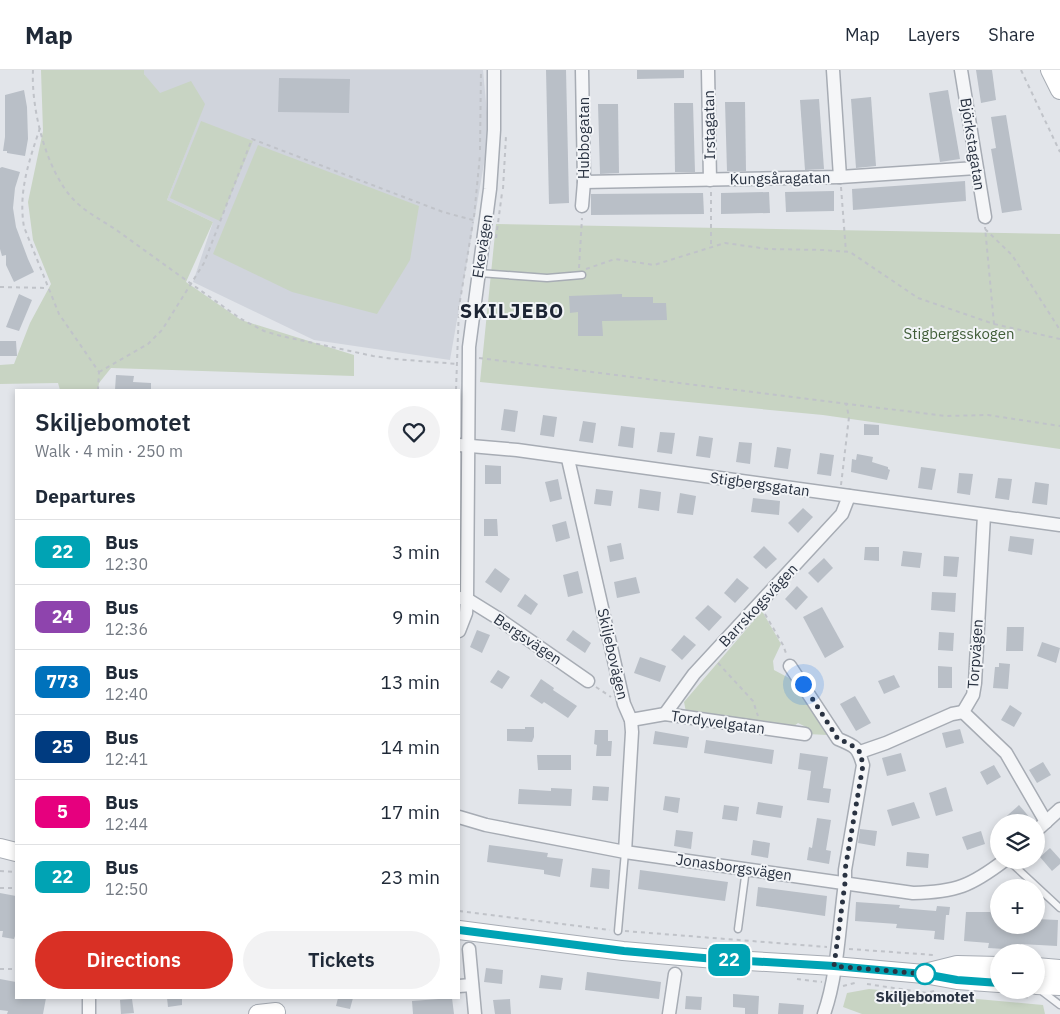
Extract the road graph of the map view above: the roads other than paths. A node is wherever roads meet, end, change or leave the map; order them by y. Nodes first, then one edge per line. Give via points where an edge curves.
1 (494, 70) edge
2 (582, 70) edge
3 (708, 70) edge
4 (833, 70) edge
5 (961, 70) edge
6 (1050, 70) edge
7 (1060, 90) edge
8 (976, 168) junction
9 (840, 177) junction
10 (710, 180) junction
11 (584, 182) junction
12 (582, 206) road end
13 (985, 223) road end
14 (478, 273) junction
15 (582, 275) road end
16 (463, 446) edge
17 (568, 458) junction
18 (849, 496) junction
19 (984, 515) junction
20 (1060, 525) edge
21 (463, 598) edge
22 (460, 628) edge
23 (790, 666) road end
24 (588, 681) road end
25 (963, 712) junction
26 (665, 714) junction
27 (631, 720) junction
28 (805, 734) dead end
29 (860, 752) junction
30 (1060, 809) edge
31 (460, 817) edge
32 (1046, 822) joint
33 (0, 848) edge
34 (15, 852) edge
35 (625, 852) junction
36 (0, 859) edge
37 (15, 860) edge
38 (746, 869) junction
39 (991, 869) edge
40 (1018, 869) edge
41 (845, 883) junction
42 (1060, 908) edge
43 (738, 929) dead end
44 (460, 930) edge
45 (618, 931) road end
46 (469, 949) dead end
47 (834, 966) junction
48 (990, 966) edge
49 (1045, 968) edge
50 (1060, 969) edge
51 (675, 974) dead end
52 (924, 974) junction
53 (990, 982) edge
54 (465, 985) edge
55 (1045, 986) edge
56 (1060, 986) edge
57 (1045, 993) edge
58 (89, 999) edge
59 (276, 1005) edge
60 (1060, 1005) edge
61 (89, 1014) edge
62 (258, 1014) edge
63 (475, 1014) edge
64 (669, 1014) edge
65 (824, 1014) edge

1 - 14 street, Ekevägen via 490,189
2 - 11 street, Hubbogatan
3 - 10 street, Irstagatan
4 - 9 street
5 - 8 street, Björkstagatan
6 - 7 main road
8 - 9 street, Kungsåragatan
8 - 13 street, Björkstagatan
9 - 10 street, Kungsåragatan
10 - 11 street, Kungsåragatan
11 - 12 street, Hubbogatan
14 - 15 lane via 546,278
14 - 16 street, Ekevägen via 468,347
16 - 17 street, Stigbergsgatan
16 - 21 street, Ekevägen
17 - 18 street, Stigbergsgatan
17 - 27 street, Skiljebovägen via 624,704
18 - 19 street, Stigbergsgatan
18 - 26 street, Barrskogsvägen via 842,514 694,674
19 - 20 street, Stigbergsgatan
19 - 25 street, Torpvägen via 975,683 973,695
21 - 22 street, Ekevägen via 466,613
21 - 24 street, Bergsvägen via 504,622
23 - 29 street via 838,739
25 - 29 street
25 - 32 street via 1006,753
26 - 27 street, Tordyvelgatan
26 - 28 street, Tordyvelgatan
27 - 35 street, Skiljebovägen
29 - 41 street via 863,765
30 - 32 street
31 - 35 street, Jonasborgsvägen
33 - 34 main road
35 - 38 street, Jonasborgsvägen
35 - 45 lane
36 - 37 main road
38 - 41 street, Jonasborgsvägen
38 - 43 lane
39 - 41 street, Jonasborgsvägen via 973,882 945,891 913,893
40 - 42 lane
41 - 47 street
44 - 47 main road via 660,954
46 - 54 street
47 - 52 main road
47 - 65 street
48 - 52 main road via 957,965
49 - 50 main road
51 - 64 street
52 - 53 main road
54 - 63 street
55 - 56 main road
57 - 60 lane
58 - 61 street
59 - 62 main road

